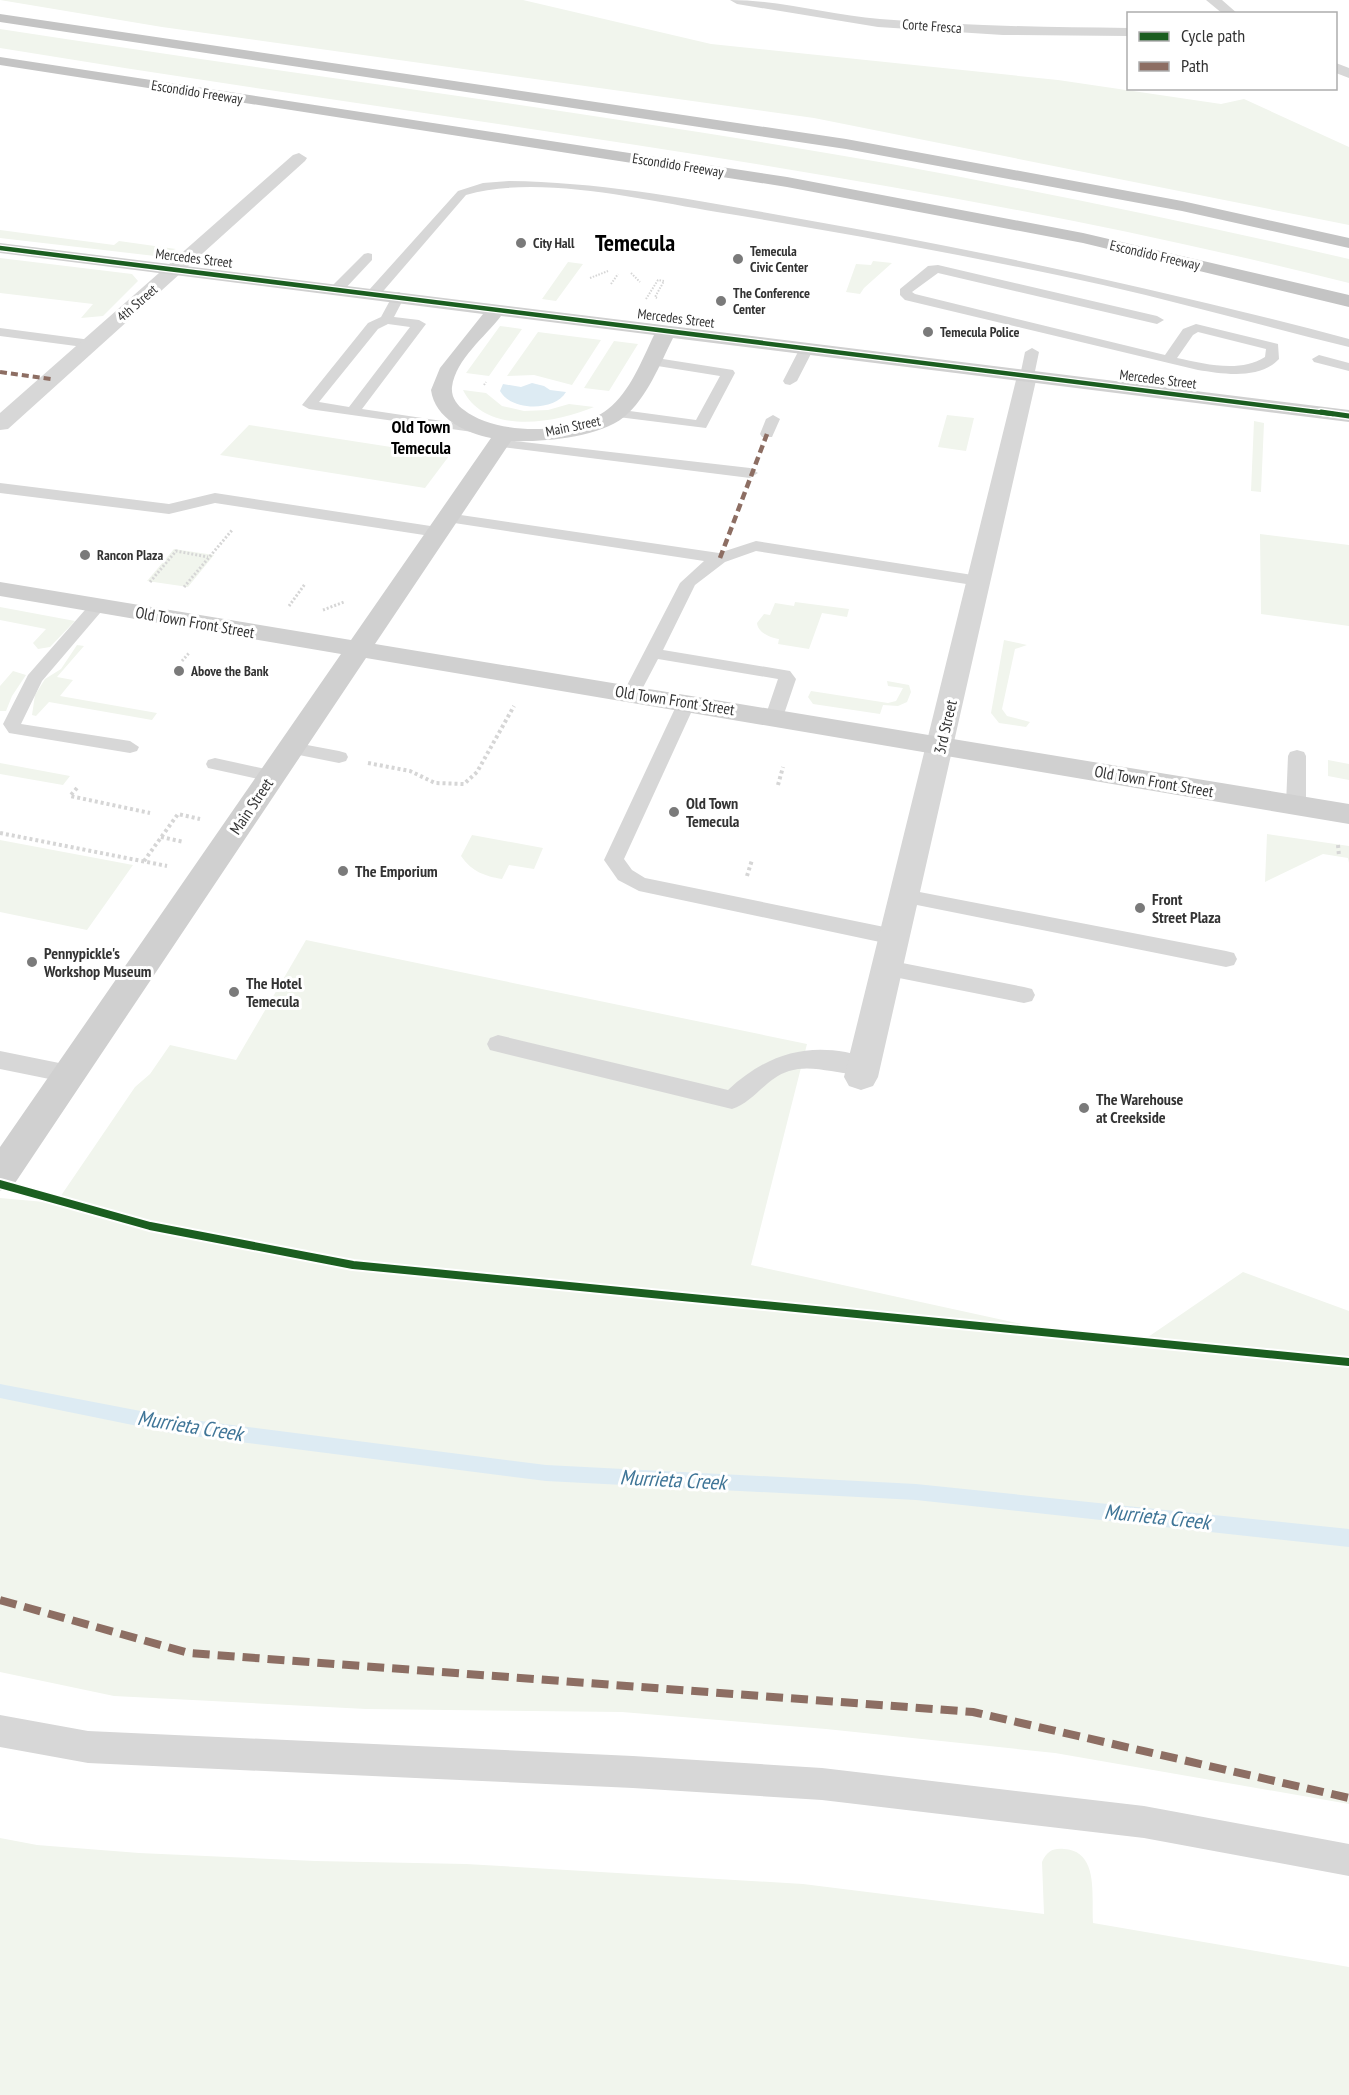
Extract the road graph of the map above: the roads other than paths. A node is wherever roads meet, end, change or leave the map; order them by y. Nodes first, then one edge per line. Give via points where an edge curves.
1 (738, 0) edge
2 (1213, 0) edge
3 (1229, 12) edge
4 (0, 18) edge
5 (1127, 32) edge
6 (0, 61) edge
7 (299, 158) dead end
8 (1349, 243) edge
9 (0, 248) edge
10 (368, 257) dead end
11 (176, 269) junction
12 (337, 289) junction
13 (374, 293) junction
14 (399, 296) junction
15 (1349, 301) edge
16 (497, 309) junction
17 (386, 320) junction
18 (1158, 320) dead end
19 (666, 331) junction
20 (0, 332) edge
21 (1349, 343) edge
22 (91, 344) junction
23 (807, 348) junction
24 (1032, 352) dead end
25 (1319, 359) dead end
26 (1169, 360) junction
27 (650, 362) junction
28 (1349, 367) edge
29 (1027, 376) junction
30 (790, 381) dead end
31 (353, 411) junction
32 (615, 413) junction
33 (1349, 416) edge
34 (773, 419) dead end
35 (0, 424) edge
36 (767, 434) dead end
37 (498, 437) junction
38 (750, 473) dead end
39 (0, 488) edge
40 (442, 525) junction
41 (720, 558) junction
42 (979, 581) junction
43 (0, 589) edge
44 (98, 606) junction
45 (358, 649) junction
46 (651, 653) junction
47 (632, 693) junction
48 (687, 702) junction
49 (774, 717) junction
50 (940, 744) junction
51 (129, 747) dead end
52 (291, 748) junction
53 (1297, 756) dead end
54 (339, 757) road end
55 (215, 764) dead end
56 (272, 776) junction
57 (1296, 805) junction
58 (1349, 814) edge
59 (904, 896) junction
60 (894, 937) junction
61 (1226, 959) dead end
62 (887, 968) junction
63 (1024, 995) dead end
64 (498, 1044) dead end
65 (0, 1060) edge
66 (863, 1071) joint
67 (69, 1074) junction
68 (0, 1176) edge
69 (0, 1731) edge
70 (1349, 1860) edge

1 - 5 street, Corte Fresca via 878,23 1003,31
2 - 3 street
4 - 8 highway via 811,137 1101,190
6 - 15 highway, Escondido Freeway via 787,182 1083,238
7 - 11 street, 4th Street
9 - 11 street, Mercedes Street
10 - 12 lane
11 - 12 street, Mercedes Street
11 - 22 street, 4th Street
12 - 13 street, Mercedes Street
13 - 14 street, Mercedes Street
13 - 21 lane via 462,193 480,186 520,184 650,198 963,251 1165,296
14 - 16 street, Mercedes Street
14 - 17 lane
16 - 19 street, Mercedes Street
16 - 37 street, Main Street via 444,375 441,390 445,403 457,416
17 - 31 lane via 419,324
17 - 31 lane via 373,326 309,405
18 - 26 lane via 938,268 905,292 910,297
19 - 23 street, Mercedes Street
19 - 27 street, Main Street
20 - 22 lane
22 - 35 street, 4th Street
23 - 29 street, Mercedes Street
23 - 30 lane
24 - 29 lane
25 - 28 lane
26 - 26 lane via 1188,332 1196,328 1273,347 1272,359 1266,365 1245,370
27 - 32 street, Main Street
27 - 32 lane via 728,373 701,425
29 - 33 street, Mercedes Street
29 - 42 street, 3rd Street
31 - 37 lane
32 - 37 street, Main Street via 583,426
34 - 36 lane
37 - 38 lane
37 - 40 street, Main Street
39 - 40 lane via 169,509 215,498
40 - 41 lane
40 - 45 street, Main Street
41 - 42 lane via 756,546
41 - 46 lane via 698,571 688,583
42 - 50 street, 3rd Street
43 - 44 street, Old Town Front Street
44 - 45 street, Old Town Front Street
44 - 51 lane via 34,679 12,724 16,729
45 - 47 street, Old Town Front Street
45 - 52 street, Main Street
46 - 47 lane
46 - 49 lane via 784,675 787,679
47 - 48 street, Old Town Front Street
48 - 49 street, Old Town Front Street
48 - 60 lane via 614,860 625,875 639,884
49 - 50 street, Old Town Front Street
50 - 57 street, Old Town Front Street
50 - 59 street, 3rd Street
52 - 54 lane
52 - 56 street, Main Street
53 - 57 lane
55 - 56 lane
56 - 67 street, Main Street
57 - 58 street, Old Town Front Street
59 - 60 street, 3rd Street
59 - 61 lane
60 - 62 street, 3rd Street
62 - 63 lane
62 - 66 street, 3rd Street
64 - 66 lane via 732,1100 757,1075 797,1058
65 - 67 lane
67 - 68 street, Main Street
69 - 70 lane via 88,1747 822,1784 1144,1822

